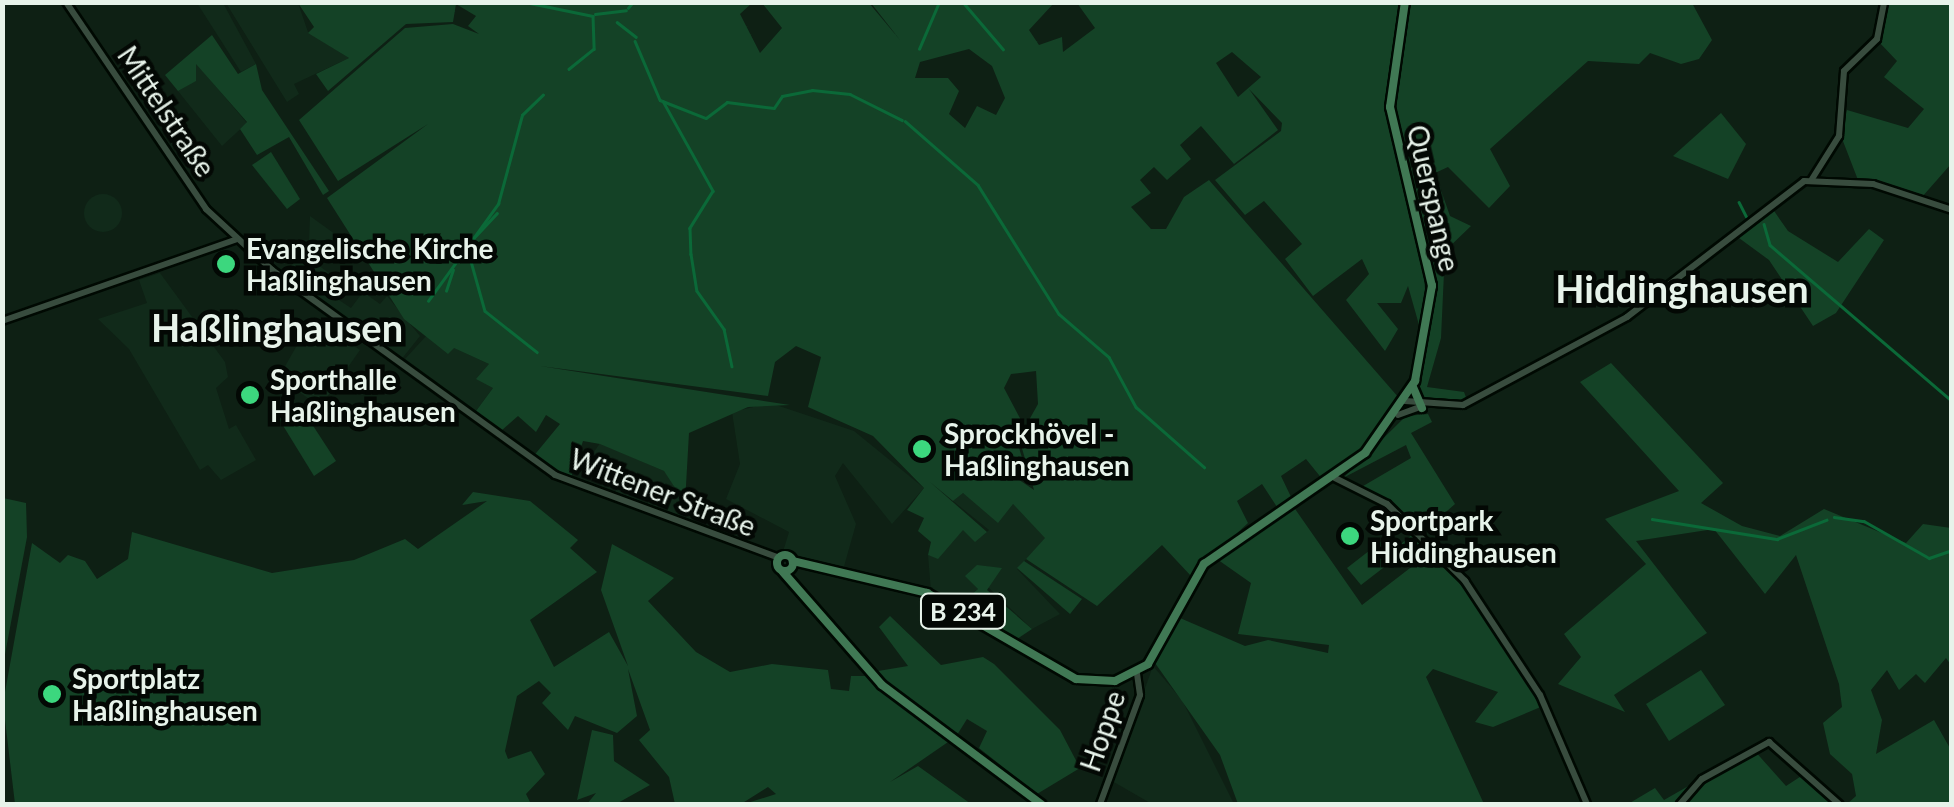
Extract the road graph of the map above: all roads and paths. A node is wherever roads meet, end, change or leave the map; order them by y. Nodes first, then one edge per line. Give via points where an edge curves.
1 (66, 2) edge
2 (1405, 2) edge
3 (1884, 2) edge
4 (1812, 179) junction
5 (1952, 210) edge
6 (235, 240) junction
7 (2, 320) edge
8 (399, 363) joint
9 (1413, 387) junction
10 (1406, 401) junction
11 (1420, 408) junction
12 (1398, 415) junction
13 (1334, 478) junction
14 (786, 565) junction
15 (1137, 673) junction
16 (1041, 804) edge
17 (1100, 804) edge
18 (1587, 804) edge
19 (1680, 804) edge
20 (1839, 804) edge

1 - 6 main road, Mittelstraße
2 - 9 main road, Querspange via 1390,107 1432,310
3 - 4 main road via 1877,39 1844,70 1840,136
4 - 5 main road via 1873,184
4 - 11 main road via 1640,310 1474,400
6 - 7 main road
6 - 8 main road, Mittelstraße
8 - 14 main road, Wittener Straße via 565,481
9 - 10 main road, Querspange
9 - 11 main road
10 - 11 main road
10 - 12 main road
11 - 12 main road
12 - 13 main road
13 - 15 main road via 1217,550 1151,661
13 - 18 main road via 1387,504 1464,581 1540,694
14 - 15 main road, Wittener Straße / B 234 via 927,593 1076,679
14 - 16 main road via 794,584 882,685
15 - 17 main road, Hoppe via 1140,694
19 - 20 main road via 1702,779 1769,742

